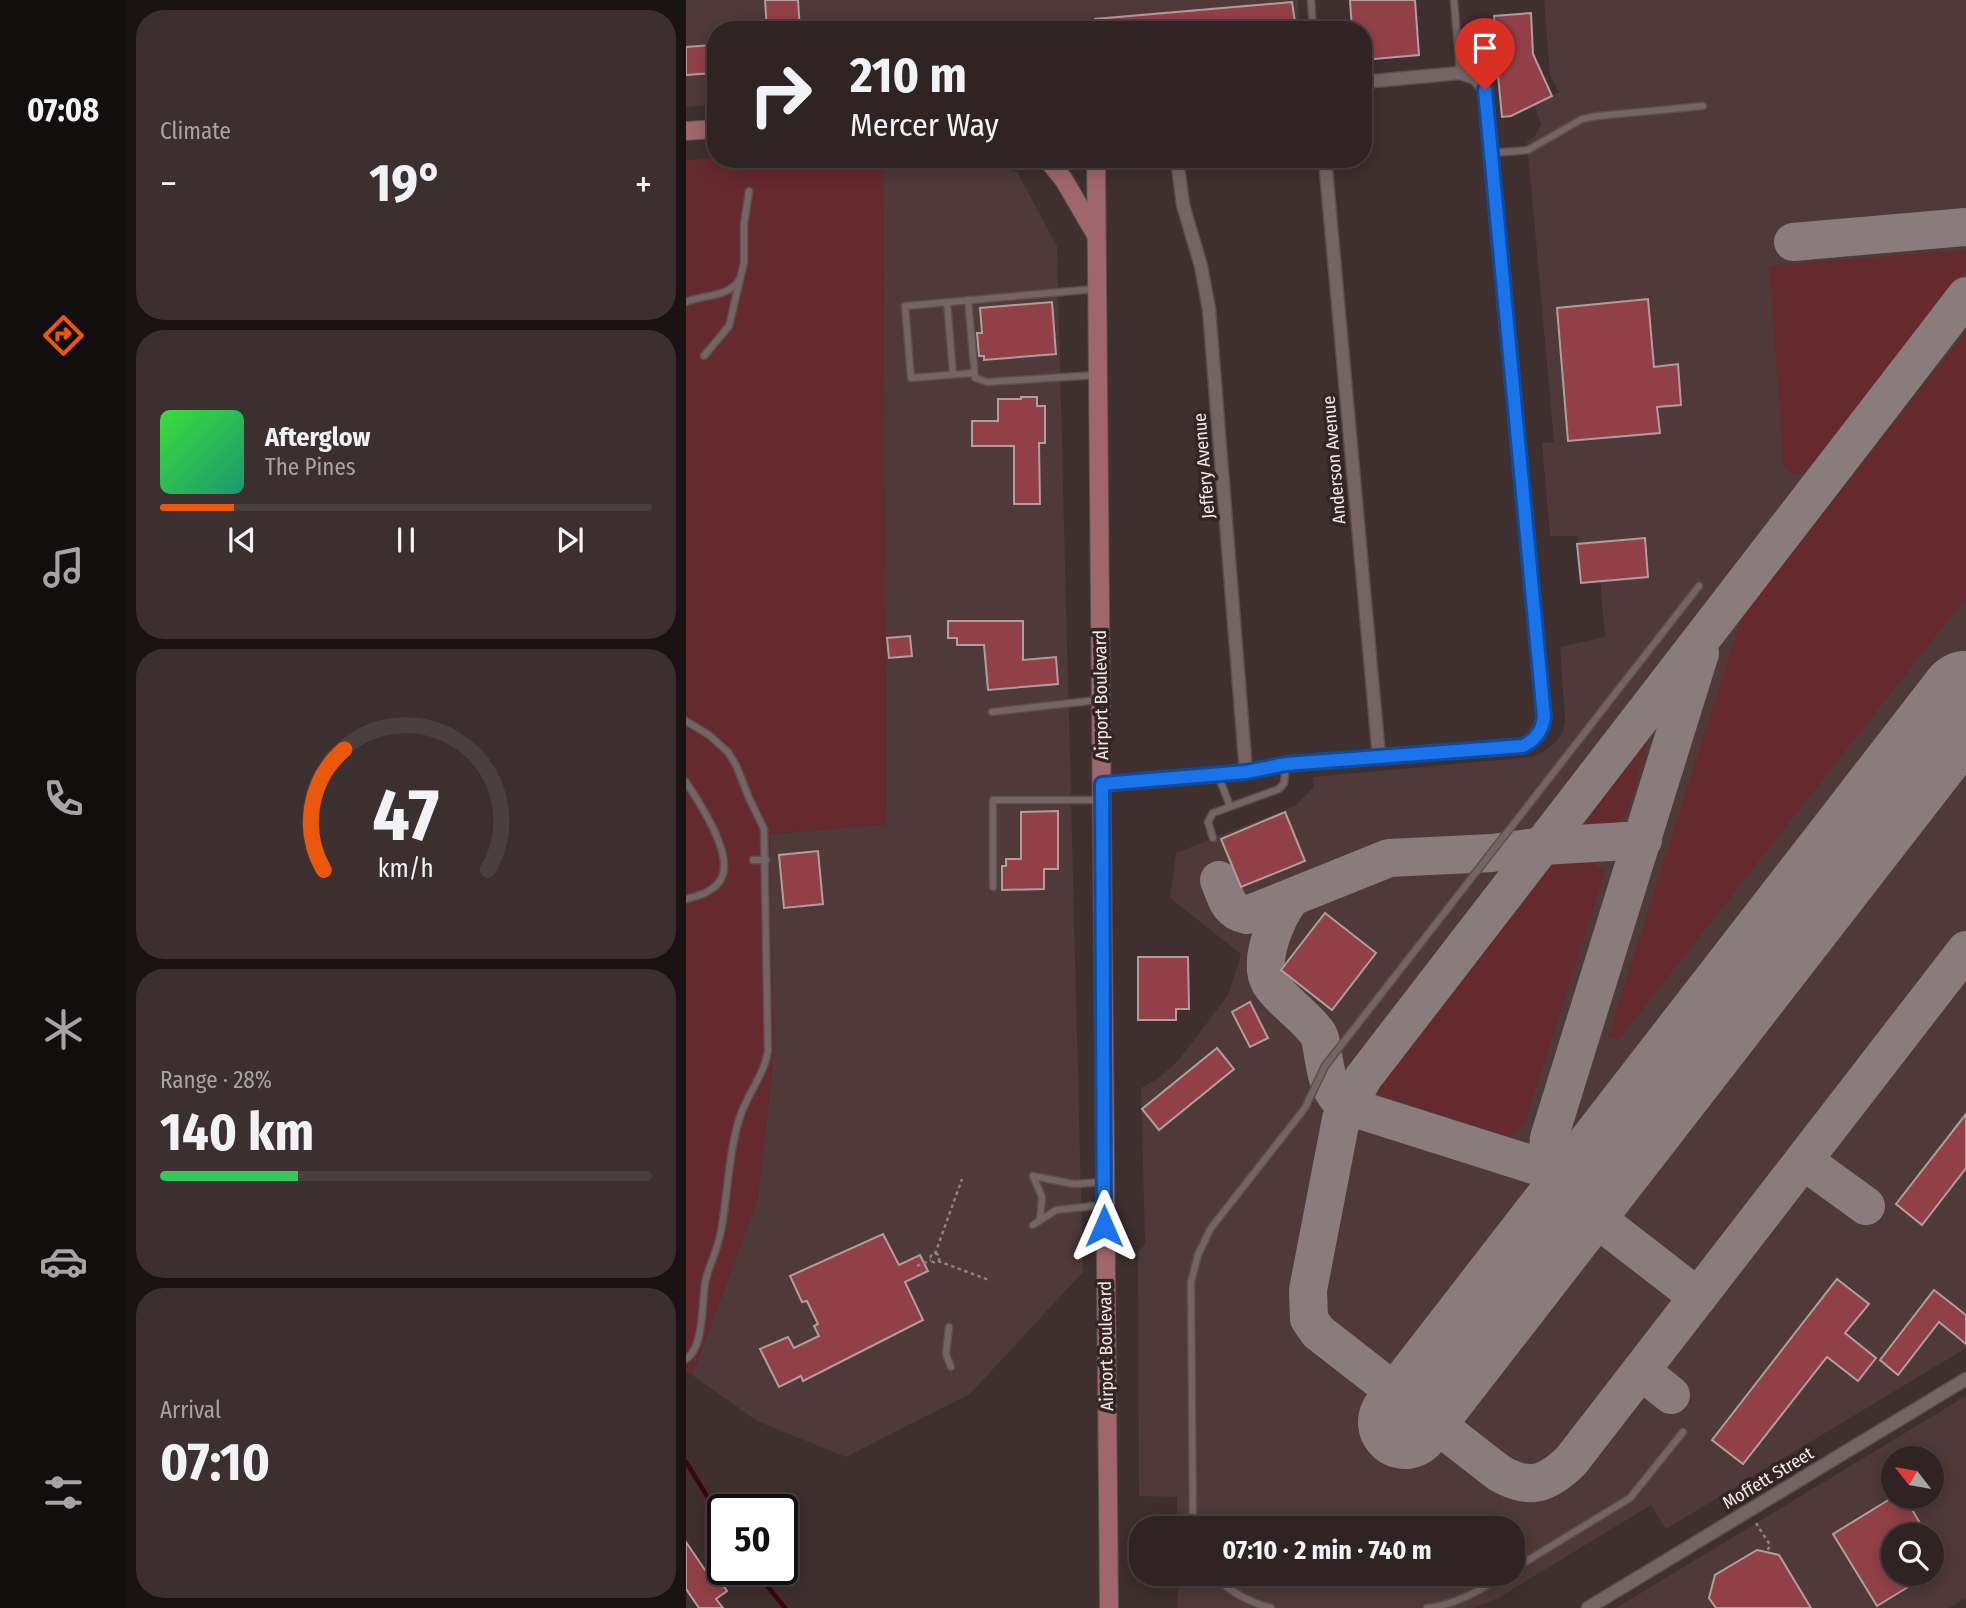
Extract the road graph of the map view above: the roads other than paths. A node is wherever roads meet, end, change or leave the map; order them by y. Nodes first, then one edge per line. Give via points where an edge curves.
1 (1311, 0) edge
2 (1454, 0) edge
3 (1312, 21) edge
4 (1460, 73) junction
5 (1372, 81) edge
6 (1703, 106) dead end
7 (707, 130) edge
8 (686, 131) edge
9 (1492, 153) junction
10 (1054, 168) edge
11 (1096, 168) edge
12 (1178, 168) edge
13 (1326, 168) edge
14 (749, 191) dead end
15 (1098, 237) junction
16 (740, 279) junction
17 (1097, 289) junction
18 (968, 300) junction
19 (686, 302) edge
20 (947, 302) junction
21 (704, 356) dead end
22 (974, 373) junction
23 (953, 374) junction
24 (1098, 374) junction
25 (1699, 586) dead end
26 (1101, 699) junction
27 (992, 712) dead end
28 (686, 721) edge
29 (1379, 757) junction
30 (1286, 764) junction
31 (1246, 772) junction
32 (1219, 775) junction
33 (686, 782) edge
34 (1102, 792) junction
35 (1230, 806) junction
36 (1213, 838) dead end
37 (753, 860) dead end
38 (766, 860) junction
39 (993, 887) dead end
40 (686, 899) edge
41 (1104, 1182) junction
42 (1104, 1205) junction
43 (1040, 1220) junction
44 (1033, 1225) dead end
45 (949, 1327) dead end
46 (686, 1359) edge
47 (950, 1367) dead end
48 (1966, 1379) edge
49 (1684, 1432) dead end
50 (1193, 1516) edge
51 (1525, 1562) edge
52 (1223, 1586) edge
53 (1486, 1586) edge
54 (1109, 1608) edge
55 (1271, 1608) edge
56 (1427, 1608) edge
57 (1588, 1608) edge

1 - 3 lane
2 - 4 lane
4 - 5 street
4 - 9 street via 1479,81 1486,99
6 - 9 lane via 1590,118 1528,150
7 - 8 main road
9 - 29 street via 1544,717 1538,736 1523,746
10 - 15 main road
11 - 15 main road, Airport Boulevard
12 - 31 street, Jeffery Avenue via 1209,309
13 - 29 street, Anderson Avenue
14 - 16 lane
15 - 17 main road, Airport Boulevard
16 - 19 lane via 725,292
16 - 21 lane via 729,326
17 - 18 lane
17 - 24 main road, Airport Boulevard
18 - 20 lane
18 - 22 lane
20 - 23 lane
20 - 23 lane via 905,306 911,378
22 - 23 lane
22 - 24 lane via 975,378 987,382
24 - 26 main road, Airport Boulevard
25 - 50 lane via 1325,1066 1305,1108 1211,1228 1191,1282
26 - 27 lane
26 - 34 main road, Airport Boulevard
28 - 38 lane via 709,735 732,758 762,822
29 - 30 street
30 - 31 street
30 - 35 lane via 1279,789
31 - 32 street
32 - 34 street
32 - 35 lane
33 - 40 lane via 714,829 724,867 723,877 714,887
34 - 39 lane via 993,800
34 - 41 main road, Airport Boulevard
35 - 36 lane via 1209,817
37 - 38 lane
38 - 46 lane via 768,1051 737,1126 699,1337
41 - 42 main road, Airport Boulevard
41 - 43 lane via 1074,1184 1033,1176 1042,1197
42 - 43 lane via 1056,1210
42 - 54 main road, Airport Boulevard
43 - 44 lane
45 - 47 lane via 946,1354
48 - 57 street, Moffett Street
49 - 51 lane via 1630,1498
52 - 55 lane
53 - 56 lane

